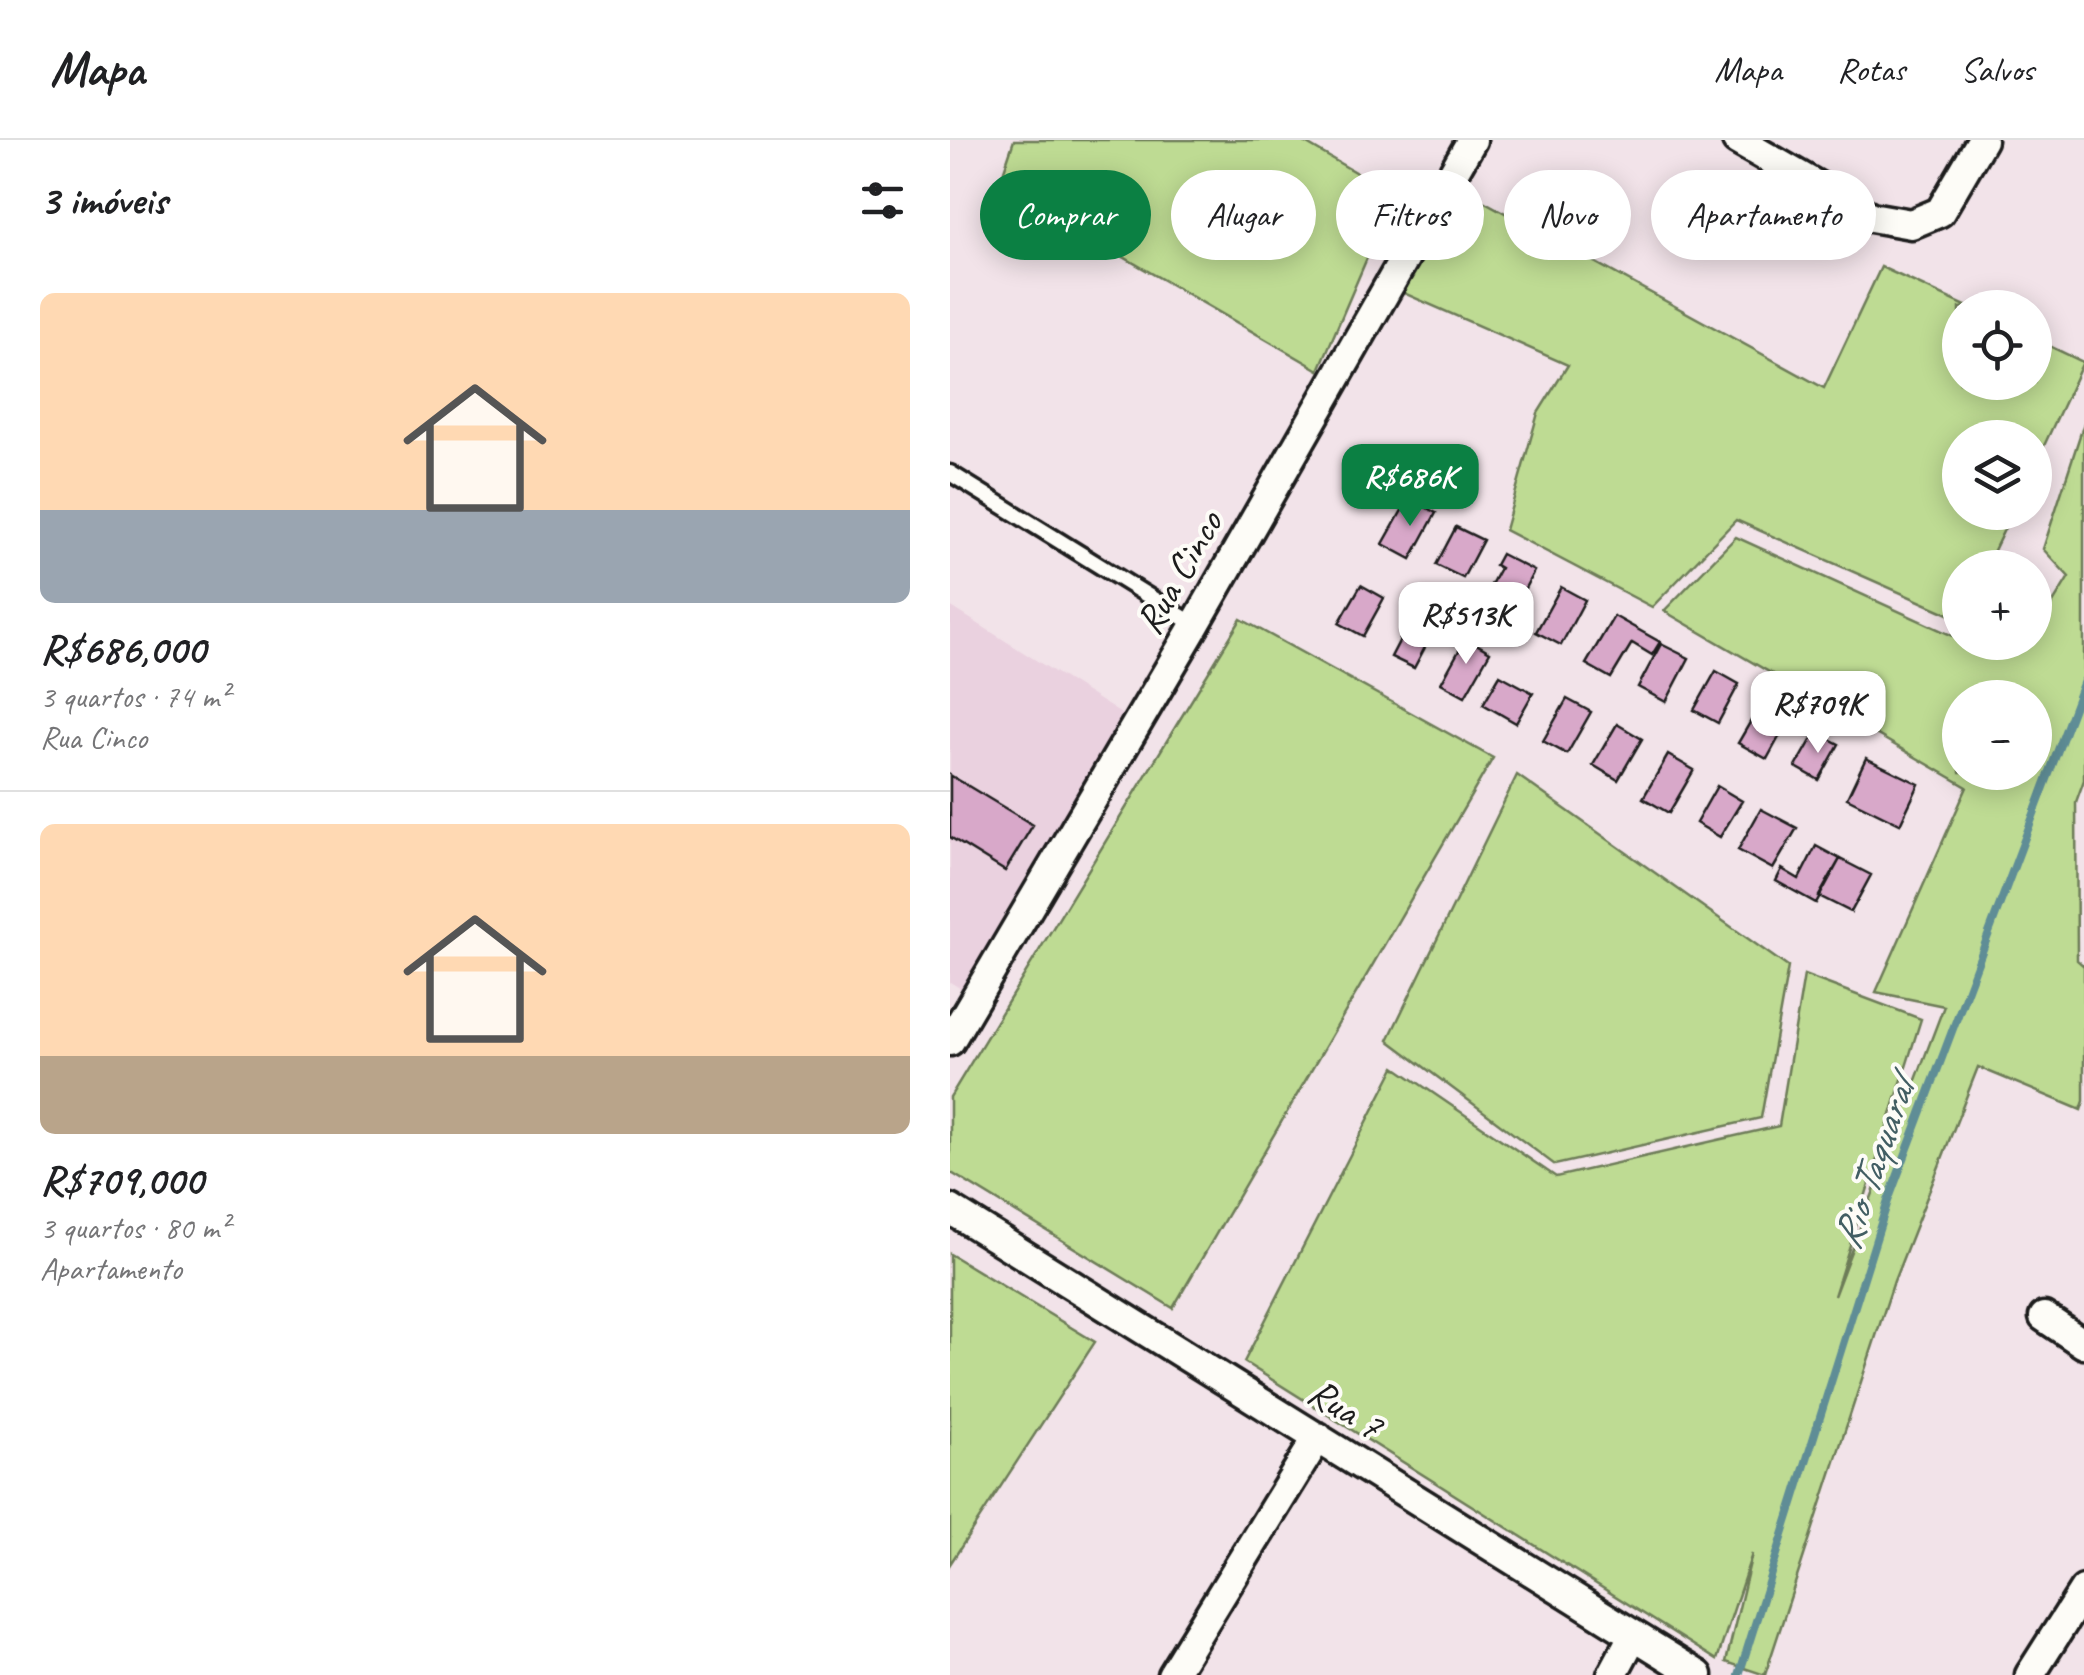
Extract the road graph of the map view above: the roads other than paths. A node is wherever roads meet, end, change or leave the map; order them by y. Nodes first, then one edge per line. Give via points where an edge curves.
1 (1472, 140) edge
2 (1737, 140) edge
3 (1982, 140) edge
4 (950, 473) edge
5 (1195, 625) junction
6 (950, 1042) edge
7 (950, 1209) edge
8 (2044, 1317) dead end
9 (2084, 1344) edge
10 (1318, 1437) junction
11 (2084, 1590) edge
12 (1633, 1636) junction
13 (1172, 1675) edge
14 (1612, 1675) edge
15 (1698, 1675) edge
16 (2030, 1675) edge

1 - 5 street, Rua Cinco
2 - 3 street via 1872,217 1911,224 1940,212
4 - 5 lane
5 - 6 street, Rua Cinco
7 - 10 street, Rua 7
8 - 9 street
10 - 12 street, Rua 7
10 - 13 street
11 - 16 street
12 - 14 street
12 - 15 street, Rua 7

